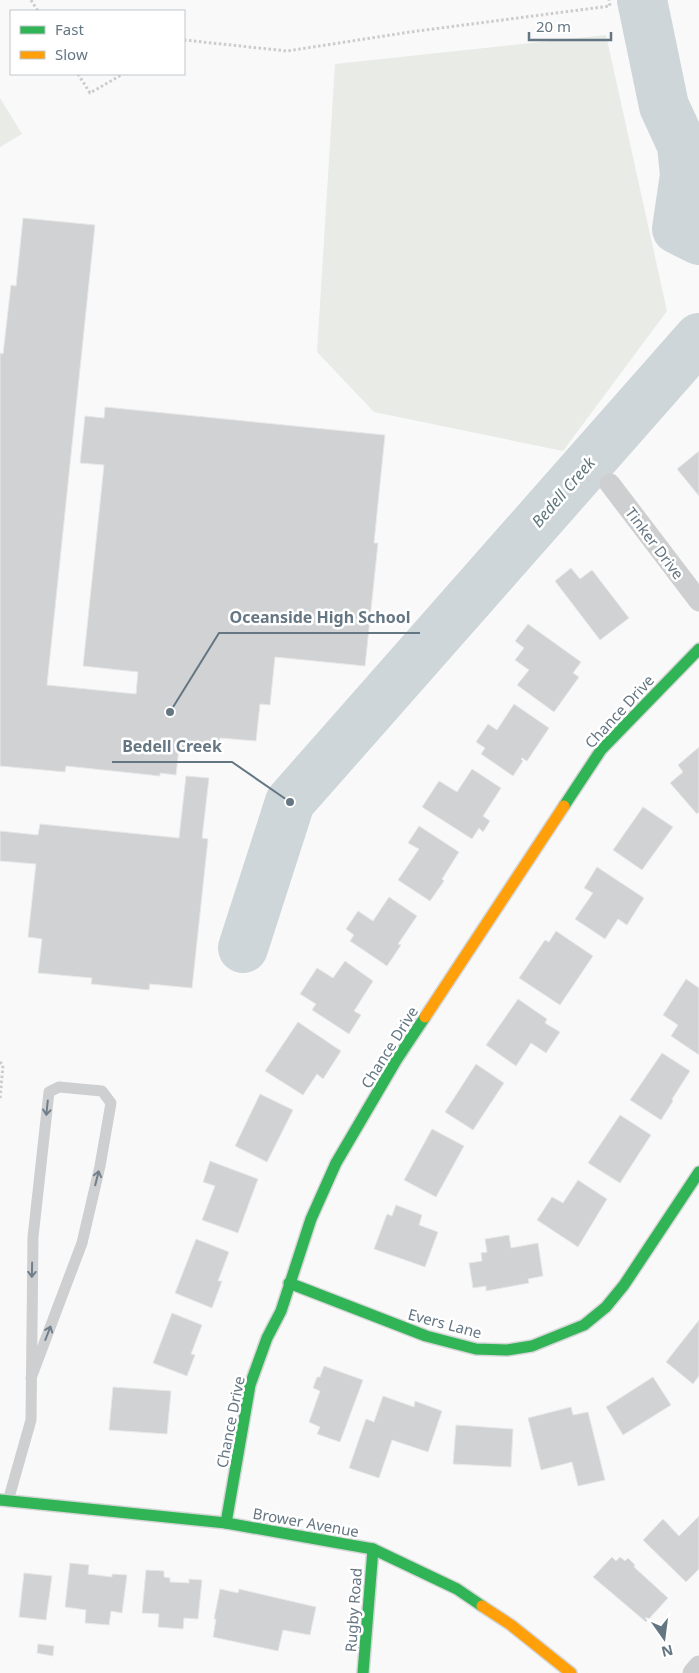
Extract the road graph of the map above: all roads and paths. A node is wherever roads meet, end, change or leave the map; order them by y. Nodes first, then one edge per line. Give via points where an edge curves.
1 (609, 0) edge
2 (185, 40) edge
3 (79, 75) edge
4 (121, 75) edge
5 (610, 484) dead end
6 (699, 602) edge
7 (699, 649) edge
8 (0, 1062) edge
9 (0, 1099) edge
10 (699, 1172) edge
11 (289, 1283) junction
12 (31, 1378) junction
13 (4, 1501) edge
14 (226, 1523) junction
15 (372, 1549) junction
16 (699, 1666) edge
17 (363, 1673) edge
18 (571, 1673) edge
19 (693, 1673) edge

1 - 2 path via 610,6 286,51
3 - 4 path via 90,92
5 - 6 street, Tinker Drive
7 - 11 street, Chance Drive via 601,750 397,1059 336,1163 311,1219
8 - 9 path via 3,1065
10 - 11 street, Evers Lane via 606,1307 584,1325 532,1346 507,1350 476,1349 426,1336
11 - 14 street, Chance Drive via 281,1311 250,1384
12 -> 12 lane via 82,1243 111,1103 102,1091 59,1087 48,1092 33,1237
12 - 13 lane via 31,1420
13 - 14 street, Brower Avenue
14 - 15 street, Brower Avenue
15 - 17 street, Rugby Road
15 - 18 street, Brower Avenue via 457,1589 511,1625
16 - 19 street

